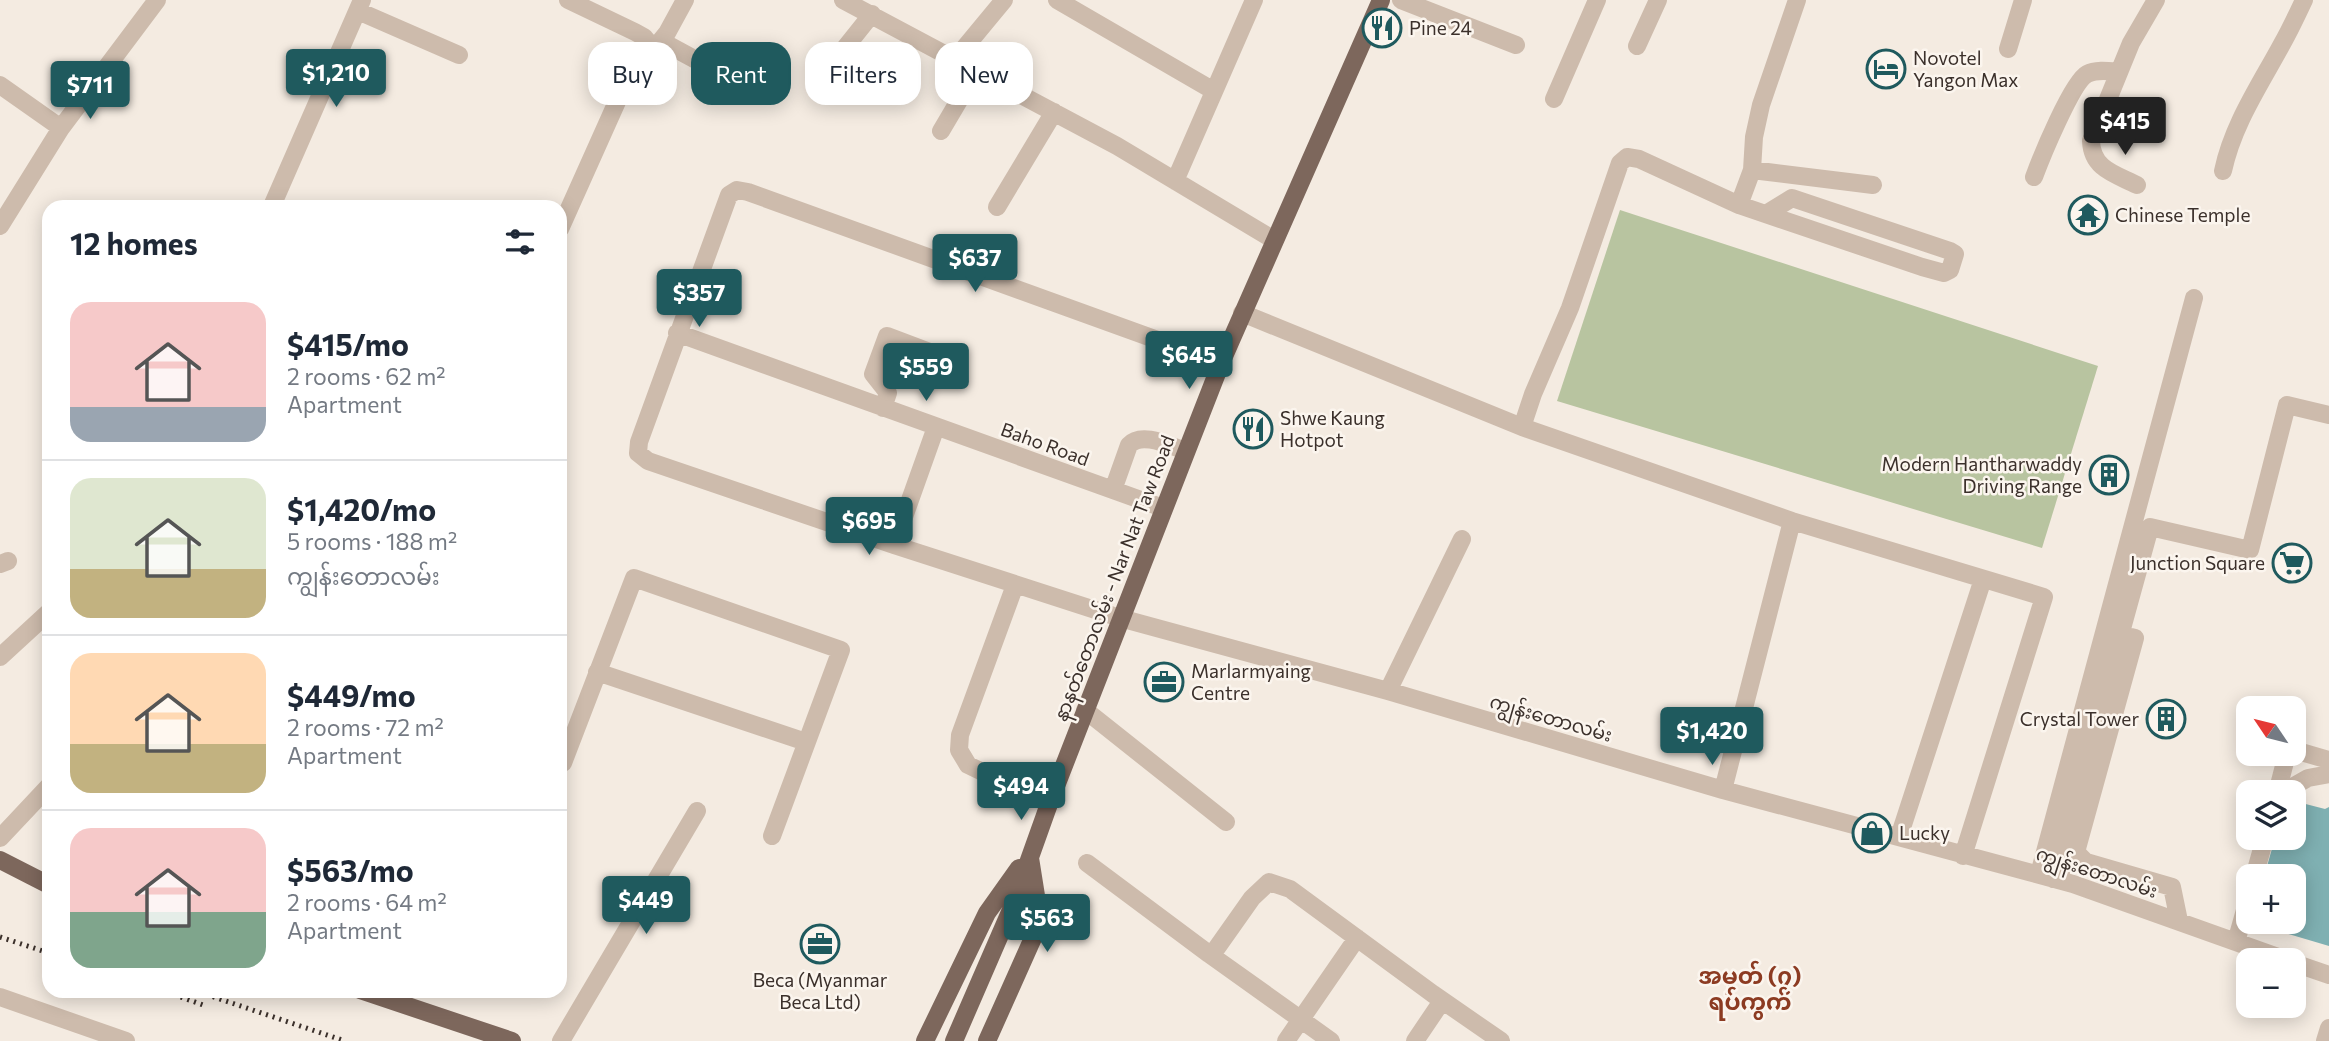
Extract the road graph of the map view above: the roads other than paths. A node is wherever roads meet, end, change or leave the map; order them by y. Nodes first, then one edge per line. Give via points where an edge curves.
1 (157, 0) edge
2 (568, 0) edge
3 (685, 0) edge
4 (843, 0) edge
5 (1004, 0) edge
6 (1057, 0) edge
7 (1254, 0) edge
8 (1381, 0) edge
9 (1401, 0) edge
10 (1597, 0) edge
11 (1658, 0) edge
12 (1797, 0) edge
13 (2023, 0) edge
14 (2157, 0) edge
15 (2304, 0) edge
16 (360, 6) edge
17 (872, 14) junction
18 (653, 42) edge
19 (660, 42) edge
20 (850, 42) edge
21 (969, 42) edge
22 (1516, 45) dead end
23 (1637, 46) dead end
24 (935, 47) edge
25 (2008, 49) dead end
26 (459, 55) dead end
27 (2119, 72) junction
28 (0, 85) edge
29 (1214, 91) junction
30 (1554, 99) dead end
31 (1033, 101) edge
32 (615, 105) edge
33 (956, 105) edge
34 (1054, 112) junction
35 (61, 128) junction
36 (941, 131) dead end
37 (1752, 170) junction
38 (2223, 171) dead end
39 (2034, 177) dead end
40 (1175, 181) junction
41 (2137, 185) dead end
42 (1873, 186) dead end
43 (279, 200) edge
44 (1739, 205) junction
45 (997, 207) dead end
46 (567, 213) edge
47 (1766, 214) junction
48 (0, 226) edge
49 (1274, 240) junction
50 (2193, 298) dead end
51 (1242, 313) junction
52 (677, 333) junction
53 (932, 353) dead end
54 (1221, 363) junction
55 (883, 408) junction
56 (2327, 408) edge
57 (936, 427) junction
58 (1522, 427) junction
59 (1186, 451) junction
60 (1113, 490) junction
61 (1163, 508) junction
62 (1792, 521) junction
63 (1462, 539) dead end
64 (894, 545) junction
65 (1983, 579) junction
66 (1015, 586) junction
67 (42, 618) edge
68 (1121, 618) junction
69 (0, 657) edge
70 (597, 672) junction
71 (1388, 691) junction
72 (1085, 710) junction
73 (806, 743) junction
74 (567, 752) edge
75 (2306, 753) edge
76 (2329, 760) edge
77 (2329, 774) edge
78 (2304, 780) edge
79 (1723, 790) junction
80 (42, 793) edge
81 (1049, 804) junction
82 (697, 811) dead end
83 (1226, 822) dead end
84 (772, 836) dead end
85 (1899, 837) junction
86 (0, 838) edge
87 (1030, 854) junction
88 (1963, 856) junction
89 (2074, 857) junction
90 (0, 860) edge
91 (1087, 863) dead end
92 (2056, 879) junction
93 (42, 881) edge
94 (2179, 921) junction
95 (2238, 934) edge
96 (1357, 938) junction
97 (2236, 942) junction
98 (2253, 948) edge
99 (1209, 954) junction
100 (2306, 967) edge
101 (2329, 975) edge
102 (0, 997) edge
103 (384, 998) edge
104 (1442, 1001) junction
105 (1300, 1021) junction
106 (2329, 1028) edge
107 (126, 1041) edge
108 (513, 1041) edge
109 (561, 1041) edge
110 (925, 1041) edge
111 (954, 1041) edge
112 (987, 1041) edge
113 (1286, 1041) edge
114 (1331, 1041) edge
115 (1415, 1041) edge
116 (1501, 1041) edge
117 (2325, 1041) edge

1 - 35 street
2 - 18 street
3 - 19 street
4 - 17 street
5 - 21 street
6 - 29 street
7 - 29 street
8 - 49 main road, နာနတ်တောလမ်း - Nar Nat Taw Road
9 - 22 street
10 - 30 street
11 - 23 street
12 - 37 street via 1761,105
13 - 25 street
14 - 27 street
15 - 38 street via 2251,95
16 - 26 street
16 - 43 street
17 - 20 street
17 - 24 street
27 - 39 street via 2096,71 2079,82
27 - 41 street via 2091,151 2096,162
28 - 35 street
29 - 40 street
31 - 34 street
32 - 46 street
33 - 36 street
34 - 40 street
34 - 45 street
35 - 48 street
37 - 42 street
37 - 44 street
40 - 49 street
44 - 47 street
44 - 58 street via 1639,159 1620,163 1570,308
47 - 47 street via 1792,198 1950,251 1955,257 1944,274
49 - 51 main road, နာနတ်တောလမ်း - Nar Nat Taw Road
50 - 92 street
51 - 54 main road, နာနတ်တောလမ်း - Nar Nat Taw Road
51 - 58 street
52 - 54 street via 729,195 737,190
52 - 55 street, Baho Road
52 - 64 street, ကျွန်းတောလမ်း via 638,453 648,461
53 - 55 street via 887,336 873,374 888,393
54 - 59 main road, နာနတ်တောလမ်း - Nar Nat Taw Road
55 - 57 street, Baho Road
56 - 89 street via 2287,405 2250,550 2150,527
57 - 60 street, Baho Road
57 - 64 street
58 - 62 street
59 - 60 street via 1142,438 1133,440
59 - 61 main road, နာနတ်တောလမ်း - Nar Nat Taw Road
60 - 61 street, Baho Road
61 - 68 main road, နာနတ်တောလမ်း - Nar Nat Taw Road
62 - 65 street
62 - 79 street
63 - 71 street
64 - 66 street, ကျွန်းတောလမ်း
65 - 85 street
65 - 88 street via 2044,597
66 - 68 street, ကျွန်းတောလမ်း
66 - 81 street via 960,735 959,750 968,765
67 - 69 street
68 - 71 street, ကျွန်းတောလမ်း
68 - 72 main road, နာနတ်တောလမ်း - Nar Nat Taw Road
70 - 73 street
70 - 73 street via 634,578 841,650
70 - 74 street
71 - 79 street, ကျွန်းတောလမ်း
72 - 81 main road, နာနတ်တောလမ်း - Nar Nat Taw Road
72 - 83 street
73 - 84 street
75 - 76 street
77 - 78 street
79 - 85 street, ကျွန်းတောလမ်း
80 - 86 street
81 - 87 main road, နာနတ်တောလမ်း - Nar Nat Taw Road
82 - 109 street
85 - 88 street, ကျွန်းတောလမ်း
87 - 110 main road via 987,913
87 - 111 main road, နာနတ်တောလမ်း - Nar Nat Taw Road
87 - 112 main road via 1037,901 1033,938
88 - 92 street, ကျွန်းတောလမ်း
89 - 89 street via 2135,638 2131,637
89 - 92 street
89 - 92 street
89 - 94 street via 2172,887
90 - 93 main road
91 - 99 street
92 - 94 street, ကျွန်းတောလမ်း
94 - 97 street, ကျွန်းတောလမ်း
95 - 97 street
96 - 99 street via 1290,889 1269,882
96 - 104 street
96 - 105 street
97 - 98 street, ကျွန်းတောလမ်း
99 - 105 street
100 - 101 street
102 - 107 street
103 - 108 main road
104 - 115 street
104 - 116 street
105 - 113 street
105 - 114 street
106 - 117 street

